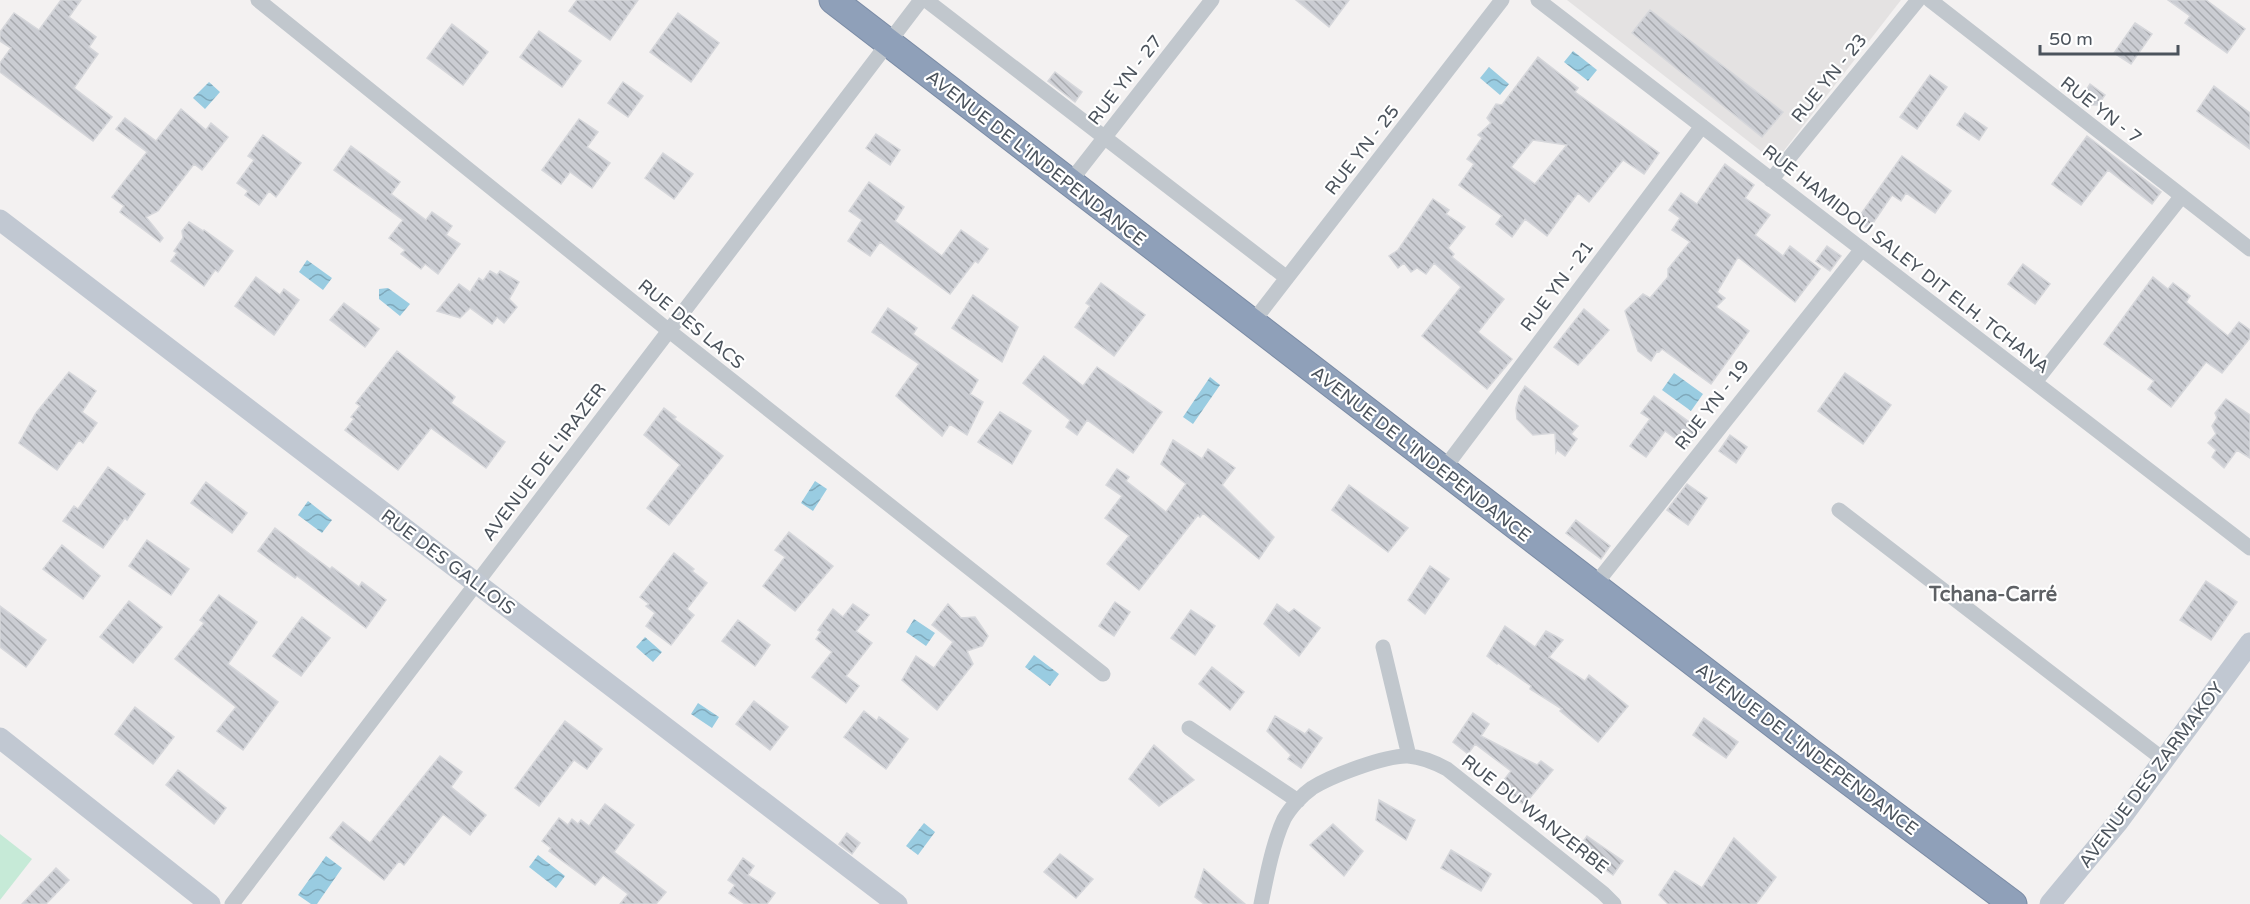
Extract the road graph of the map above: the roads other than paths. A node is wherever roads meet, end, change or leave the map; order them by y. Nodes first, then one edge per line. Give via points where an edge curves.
1 (258, 0) edge
2 (833, 0) edge
3 (921, 0) edge
4 (926, 0) edge
5 (1212, 0) edge
6 (1502, 0) edge
7 (1538, 0) edge
8 (1918, 0) edge
9 (1930, 0) edge
10 (888, 44) junction
11 (1702, 126) junction
12 (1105, 138) junction
13 (1772, 180) junction
14 (1069, 183) junction
15 (2181, 197) junction
16 (0, 220) edge
17 (1862, 249) junction
18 (2250, 249) edge
19 (1287, 278) junction
20 (1252, 323) junction
21 (668, 330) junction
22 (2035, 382) junction
23 (1443, 470) junction
24 (1839, 510) dead end
25 (2250, 548) edge
26 (476, 584) junction
27 (1594, 586) junction
28 (2250, 643) edge
29 (1383, 647) dead end
30 (1103, 674) dead end
31 (1190, 728) dead end
32 (0, 738) edge
33 (1409, 756) junction
34 (2164, 760) junction
35 (1298, 801) junction
36 (210, 904) edge
37 (232, 904) edge
38 (897, 904) edge
39 (1261, 904) edge
40 (1614, 904) edge
41 (2013, 904) edge
42 (2050, 904) edge

1 - 21 street, RUE DES LACS
2 - 10 highway, AVENUE DE L'INDEPENDANCE
3 - 10 street, AVENUE DE L'IRAZER
4 - 12 street
5 - 12 street, RUE YN - 27
6 - 19 street, RUE YN - 25
7 - 11 street, RUE HAMIDOU SALEY DIT ELH. TCHANA
8 - 13 street, RUE YN - 23
9 - 15 street, RUE YN - 7
10 - 14 highway, AVENUE DE L'INDEPENDANCE
10 - 21 street, AVENUE DE L'IRAZER
11 - 13 street, RUE HAMIDOU SALEY DIT ELH. TCHANA
11 - 23 street, RUE YN - 21
12 - 14 street, RUE YN - 27
12 - 19 street
13 - 17 street, RUE HAMIDOU SALEY DIT ELH. TCHANA
14 - 20 highway, AVENUE DE L'INDEPENDANCE
15 - 18 street, RUE YN - 7
15 - 22 street
16 - 26 street, RUE DES GALLOIS
17 - 22 street, RUE HAMIDOU SALEY DIT ELH. TCHANA
17 - 27 street, RUE YN - 19
19 - 20 street, RUE YN - 25
20 - 23 highway, AVENUE DE L'INDEPENDANCE
21 - 26 street, AVENUE DE L'IRAZER
21 - 30 street, RUE DES LACS
22 - 25 street, RUE HAMIDOU SALEY DIT ELH. TCHANA
23 - 27 highway, AVENUE DE L'INDEPENDANCE
24 - 34 street
26 - 37 street, AVENUE DE L'IRAZER
26 - 38 street, RUE DES GALLOIS
27 - 41 highway, AVENUE DE L'INDEPENDANCE
28 - 34 street, AVENUE DES ZARMAKOY
29 - 33 street
31 - 35 street
32 - 36 street
33 - 35 street, RUE DU WANZERBE via 1393,757 1333,777
33 - 40 street, RUE DU WANZERBE via 1430,760 1447,769
34 - 42 street, AVENUE DES ZARMAKOY
35 - 39 street, RUE DU WANZERBE via 1284,819

